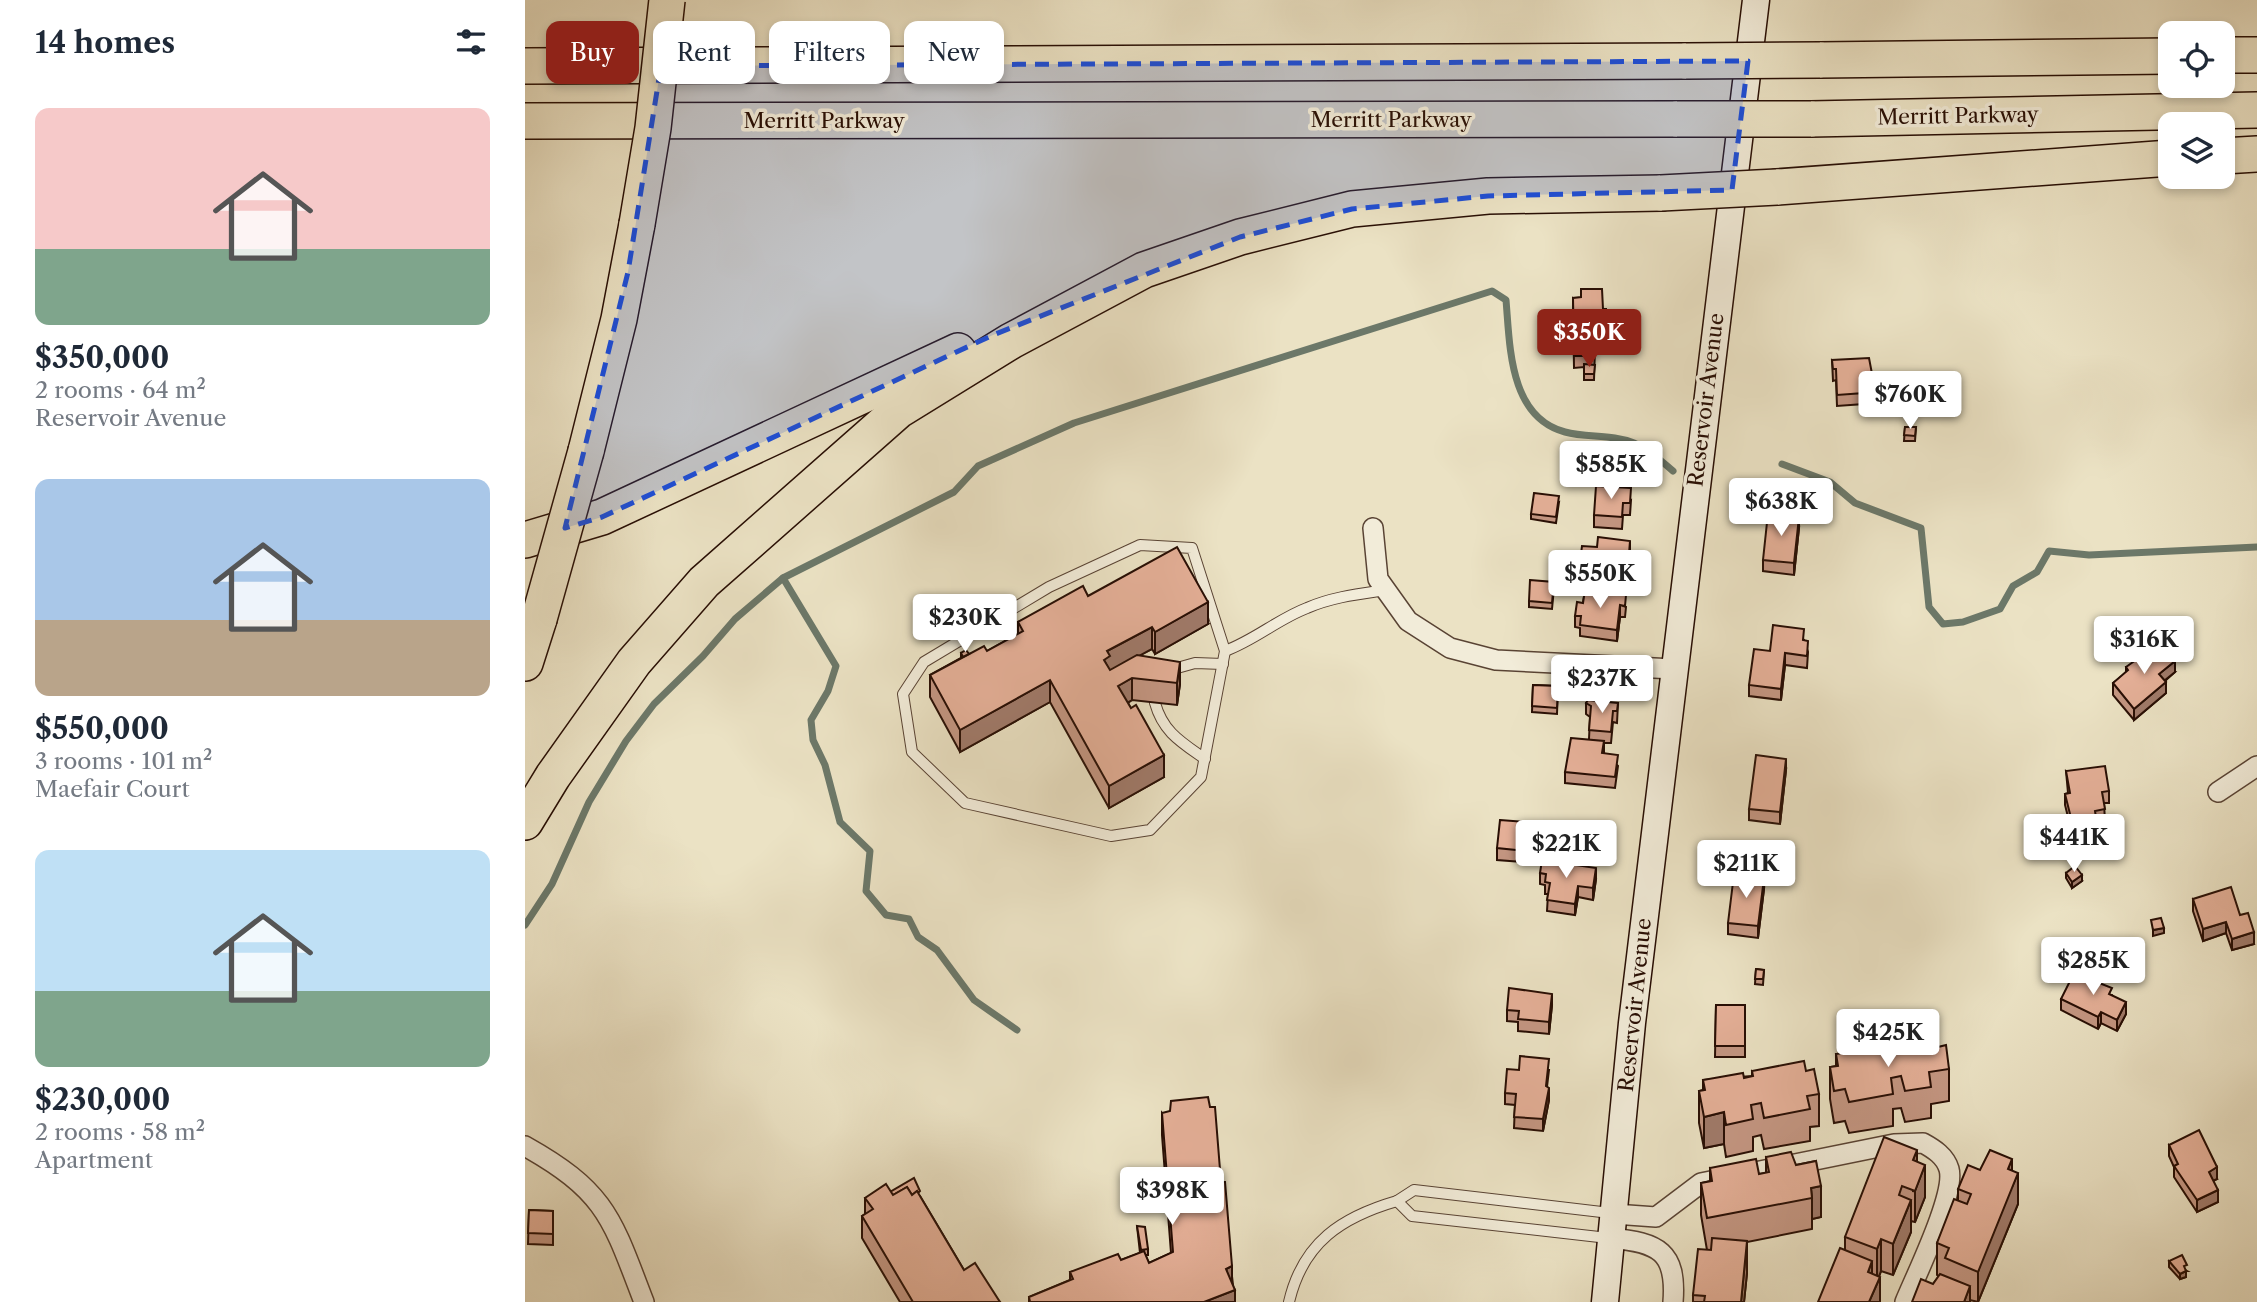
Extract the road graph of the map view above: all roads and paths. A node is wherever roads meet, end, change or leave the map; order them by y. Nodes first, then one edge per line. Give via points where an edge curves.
1 (667, 0) edge
2 (1756, 0) edge
3 (2235, 55) edge
4 (2257, 55) edge
5 (2158, 56) edge
6 (525, 66) edge
7 (2257, 110) edge
8 (525, 121) edge
9 (2257, 154) edge
10 (2235, 155) edge
11 (2158, 159) edge
12 (1144, 270) junction
13 (1373, 528) dead end
14 (525, 540) edge
15 (1387, 590) junction
16 (1225, 651) junction
17 (525, 663) edge
18 (1223, 664) junction
19 (1674, 669) junction
20 (1161, 681) edge
21 (1156, 703) edge
22 (1205, 759) junction
23 (2257, 766) edge
24 (2218, 792) dead end
25 (525, 822) edge
26 (525, 1146) edge
27 (1397, 1201) junction
28 (1613, 1226) junction
29 (644, 1302) edge
30 (1289, 1302) edge
31 (1605, 1302) edge
32 (1673, 1302) edge
33 (1905, 1302) edge

1 - 17 highway, bridge via 655,116 619,319
2 - 19 main road, Reservoir Avenue
3 - 4 highway
5 - 6 highway, bridge
7 - 8 highway, Merritt Parkway, bridge via 1811,119
9 - 10 highway
11 - 12 highway, bridge via 1777,187 1488,197 1352,209 1240,237
12 - 14 highway via 602,517
12 - 25 highway via 1011,341 899,410 798,497 704,582 634,662
13 - 15 street via 1378,579
15 - 16 lane via 1305,608 1251,642
15 - 19 street via 1408,621 1450,648 1496,660
16 - 18 lane
16 - 22 lane via 1192,548 1140,545 1049,587 924,662 903,694 912,752 965,803 1111,836 1150,830 1201,777
18 - 20 lane via 1195,663 1169,670
18 - 22 lane
19 - 28 main road, Reservoir Avenue
21 - 22 lane via 1160,721 1172,736
23 - 24 street
26 - 29 street via 575,1177 596,1198 614,1223
27 - 28 lane via 1412,1216
27 - 28 lane via 1414,1190
27 - 30 lane via 1365,1211 1322,1238 1304,1264
28 - 31 main road, Reservoir Avenue
28 - 32 street via 1659,1249 1671,1270
28 - 33 street via 1656,1217 1707,1181 1894,1144 1923,1143 1946,1161 1951,1180

